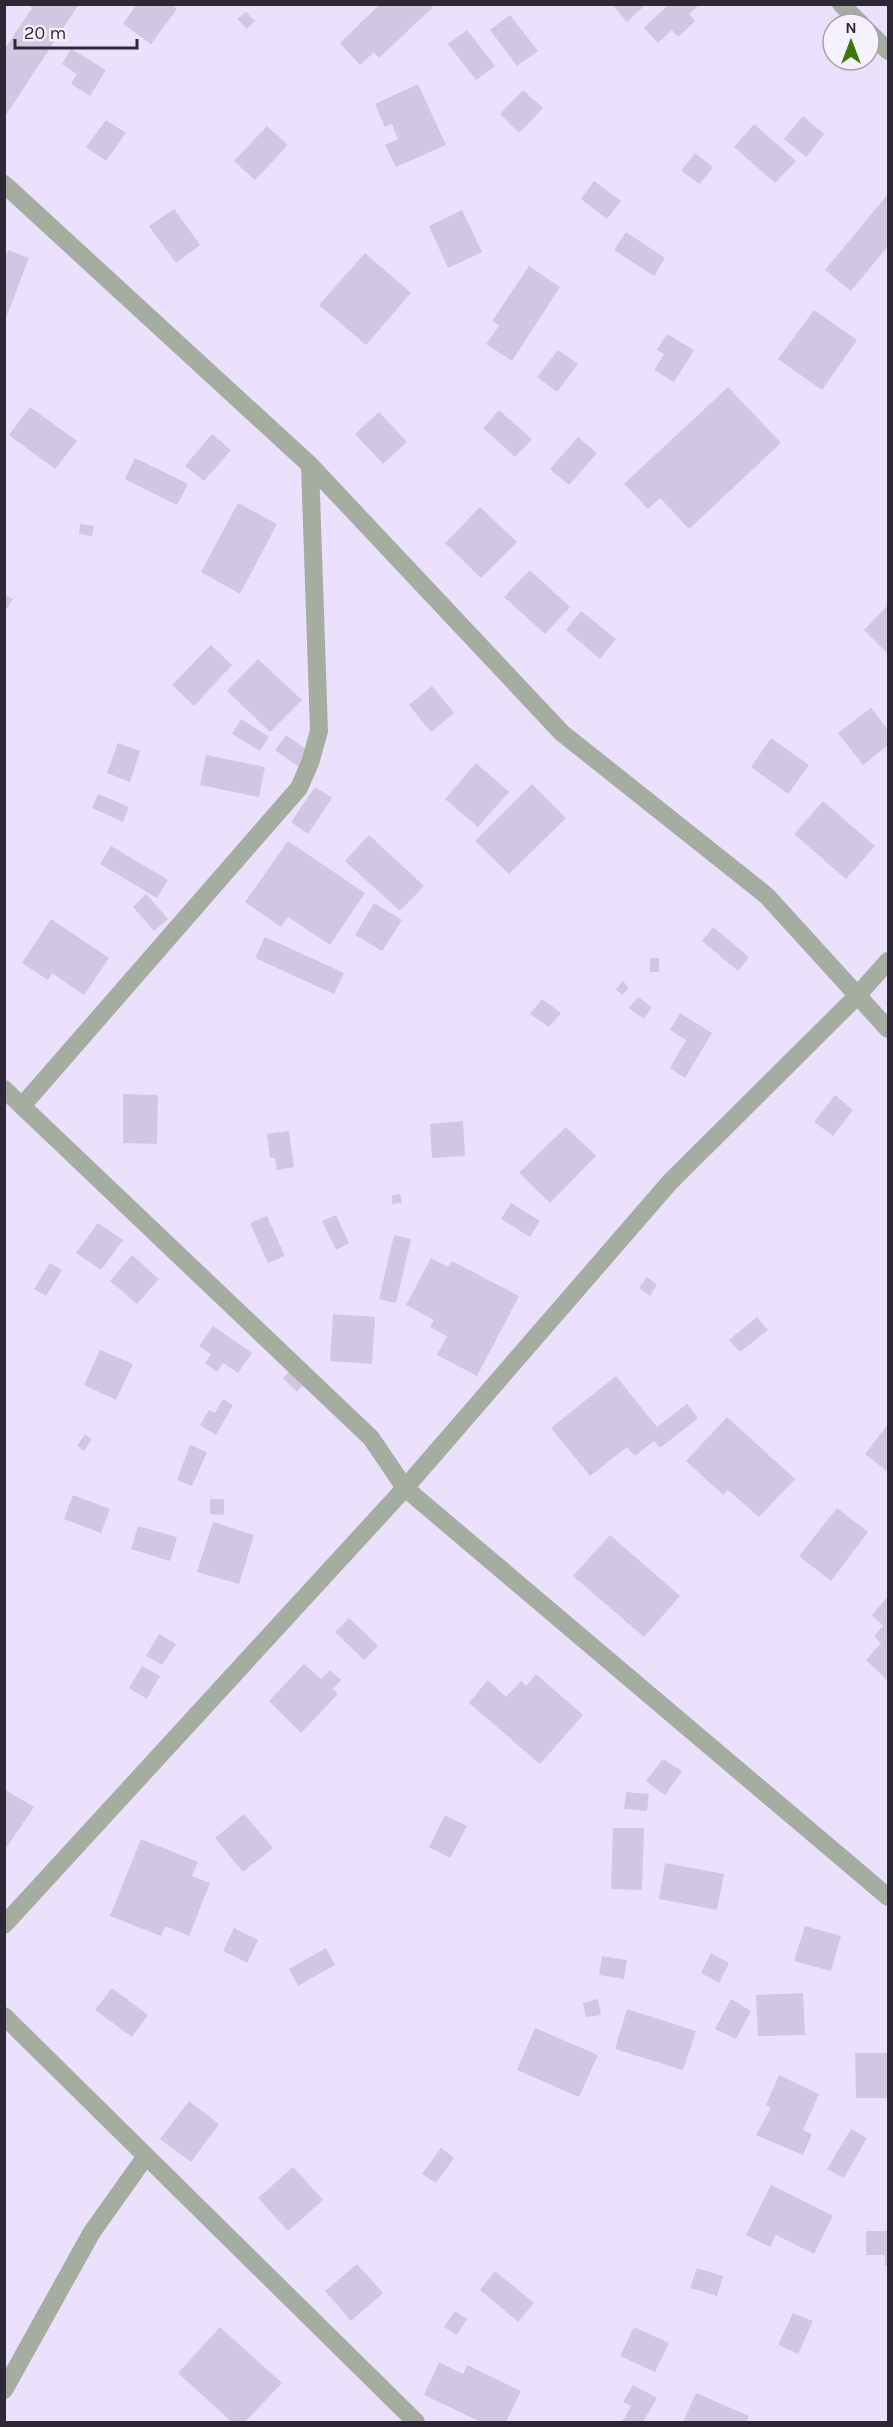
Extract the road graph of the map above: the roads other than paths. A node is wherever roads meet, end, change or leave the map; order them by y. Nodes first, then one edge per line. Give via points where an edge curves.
1 (4, 184) edge
2 (310, 465) junction
3 (888, 961) edge
4 (856, 997) junction
5 (888, 1029) edge
6 (4, 1089) edge
7 (22, 1106) junction
8 (405, 1488) junction
9 (888, 1897) edge
10 (4, 1925) edge
11 (4, 2016) edge
12 (146, 2156) junction
13 (4, 2390) edge
14 (416, 2422) edge

1 - 2 street
2 - 4 street via 562,733 767,897
2 - 7 street via 319,731 310,764 299,788
3 - 4 street
4 - 5 street
4 - 8 street via 670,1182
6 - 7 street
7 - 8 street via 371,1438
8 - 9 street
8 - 10 street
11 - 12 street
12 - 13 street via 92,2232
12 - 14 street

